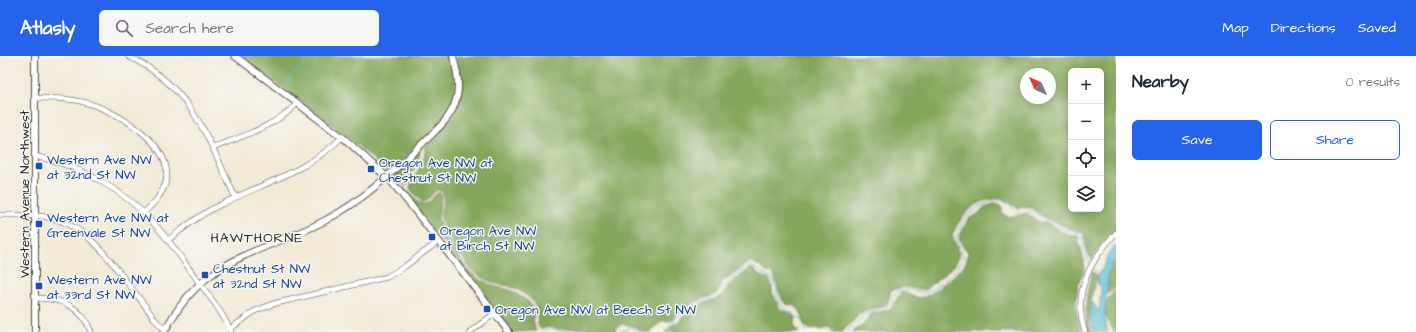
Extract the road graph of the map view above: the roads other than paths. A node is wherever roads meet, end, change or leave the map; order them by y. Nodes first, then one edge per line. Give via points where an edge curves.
1 (35, 56) edge
2 (128, 56) edge
3 (235, 56) edge
4 (453, 56) edge
5 (35, 98) junction
6 (297, 104) junction
7 (342, 137) junction
8 (213, 148) junction
9 (35, 156) junction
10 (387, 177) junction
11 (234, 197) junction
12 (144, 213) junction
13 (0, 215) edge
14 (35, 216) junction
15 (1116, 233) edge
16 (168, 240) junction
17 (439, 241) junction
18 (200, 284) junction
19 (35, 298) junction
20 (494, 314) junction
21 (230, 330) edge
22 (164, 331) edge
23 (35, 332) edge
24 (91, 332) edge
25 (470, 332) edge
26 (509, 332) edge
27 (1085, 332) edge

1 - 5 street, Western Avenue Northwest
2 - 8 street via 154,72 179,94 197,117
3 - 6 street
4 - 10 street via 458,85 453,108 444,122
5 - 9 street, Western Avenue Northwest
5 - 12 street via 74,100 96,106 128,122 153,144 164,159 166,180 162,192
6 - 7 street
6 - 8 street via 271,122
7 - 10 street
7 - 11 street via 302,167
8 - 11 street
9 - 12 street via 65,164 88,175 120,194
9 - 14 street, Western Avenue Northwest
10 - 17 street
10 - 18 street via 331,217 235,260
11 - 16 street via 203,214
12 - 16 street
13 - 14 street
14 - 19 street, Western Avenue Northwest
14 - 22 street via 52,218 92,240 109,258
15 - 27 street via 1098,253 1083,286 1081,302
16 - 18 street
17 - 20 street
17 - 21 street via 387,277 272,304 255,311
18 - 21 street
18 - 22 street via 182,303
19 - 23 street, Western Avenue Northwest
19 - 24 street via 54,299 69,305 83,317
20 - 25 street
20 - 26 street

